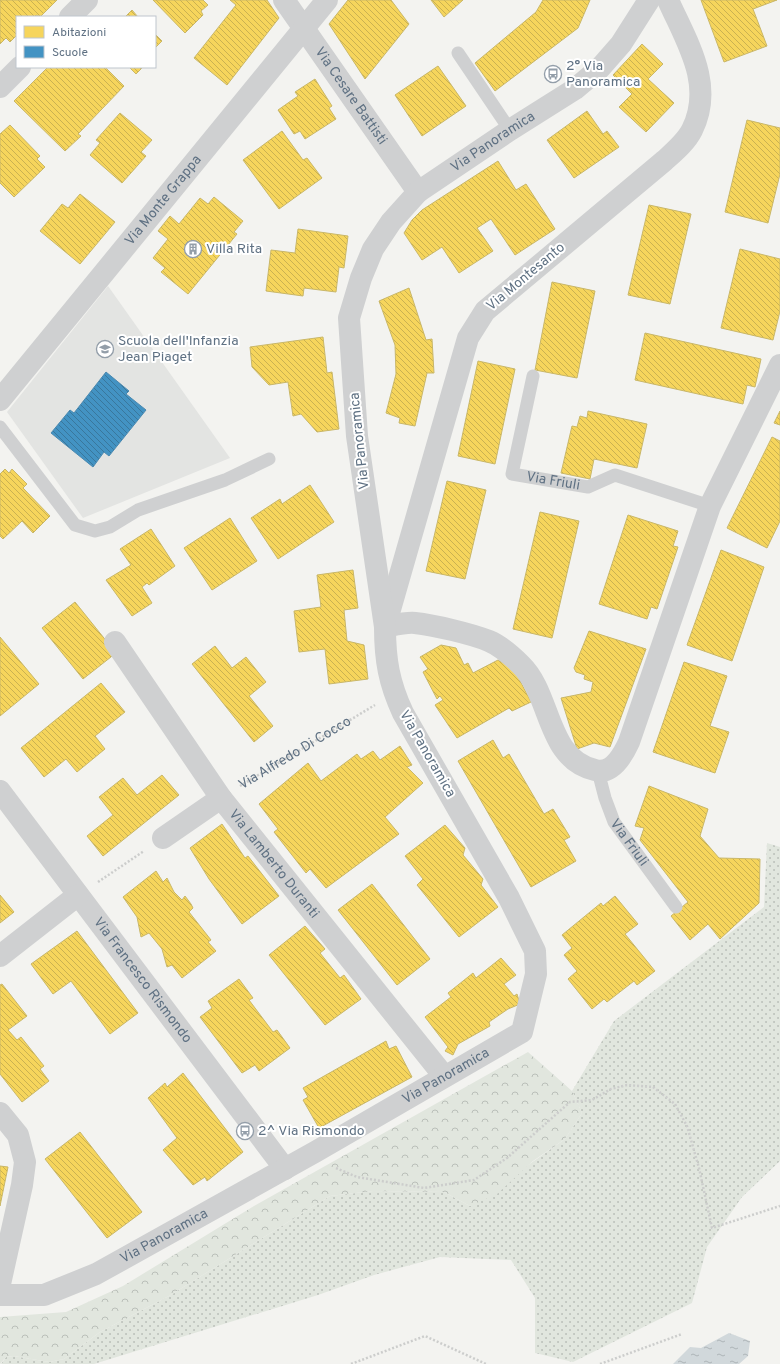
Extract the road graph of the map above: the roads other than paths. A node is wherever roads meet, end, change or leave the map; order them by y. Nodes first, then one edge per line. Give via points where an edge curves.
1 (86, 0) edge
2 (284, 0) edge
3 (327, 0) edge
4 (649, 0) edge
5 (668, 0) edge
6 (71, 16) edge
7 (304, 30) junction
8 (458, 53) dead end
9 (19, 68) edge
10 (0, 87) edge
11 (510, 130) junction
12 (418, 192) junction
13 (780, 365) edge
14 (533, 376) dead end
15 (0, 400) edge
16 (0, 427) edge
17 (269, 459) dead end
18 (710, 506) junction
19 (385, 627) junction
20 (115, 642) dead end
21 (598, 771) junction
22 (0, 791) edge
23 (221, 798) junction
24 (163, 838) road end
25 (78, 896) junction
26 (676, 907) dead end
27 (0, 956) edge
28 (444, 1076) junction
29 (0, 1112) edge
30 (285, 1169) junction
31 (0, 1284) edge
32 (0, 1295) edge

1 - 6 street
2 - 7 street, Via Cesare Battisti
3 - 7 street, Via Monte Grappa
4 - 11 street, Via Panoramica via 621,44 600,68 575,89
5 - 19 street, Via Montesanto via 698,69 702,85 700,106 692,130 683,143 664,161 485,311 476,324 468,338
7 - 12 street, Via Cesare Battisti
7 - 15 street, Via Monte Grappa
8 - 11 lane
9 - 10 street
11 - 12 street, Via Panoramica
12 - 19 street, Via Panoramica via 373,249 349,318 356,436
13 - 18 street
14 - 18 lane, Via Friuli via 512,474 588,487 615,475
16 - 17 lane via 75,526 96,531 138,510 225,480
18 - 21 street via 629,742 622,758 610,768
19 - 21 street via 414,623 490,642 505,652 522,666 538,688 559,741 569,757 583,768
19 - 28 street, Via Panoramica via 385,658 394,694 509,898 535,951 536,974 522,1032
20 - 23 street, Via Lamberto Duranti
21 - 26 lane, Via Friuli via 604,798 614,822
22 - 25 street, Via Francesco Rismondo
23 - 24 street
23 - 28 street, Via Lamberto Duranti
25 - 27 street
25 - 30 street, Via Francesco Rismondo
28 - 30 street, Via Panoramica
29 - 31 street via 18,1135 25,1162
30 - 32 street, Via Panoramica via 96,1274 44,1295

